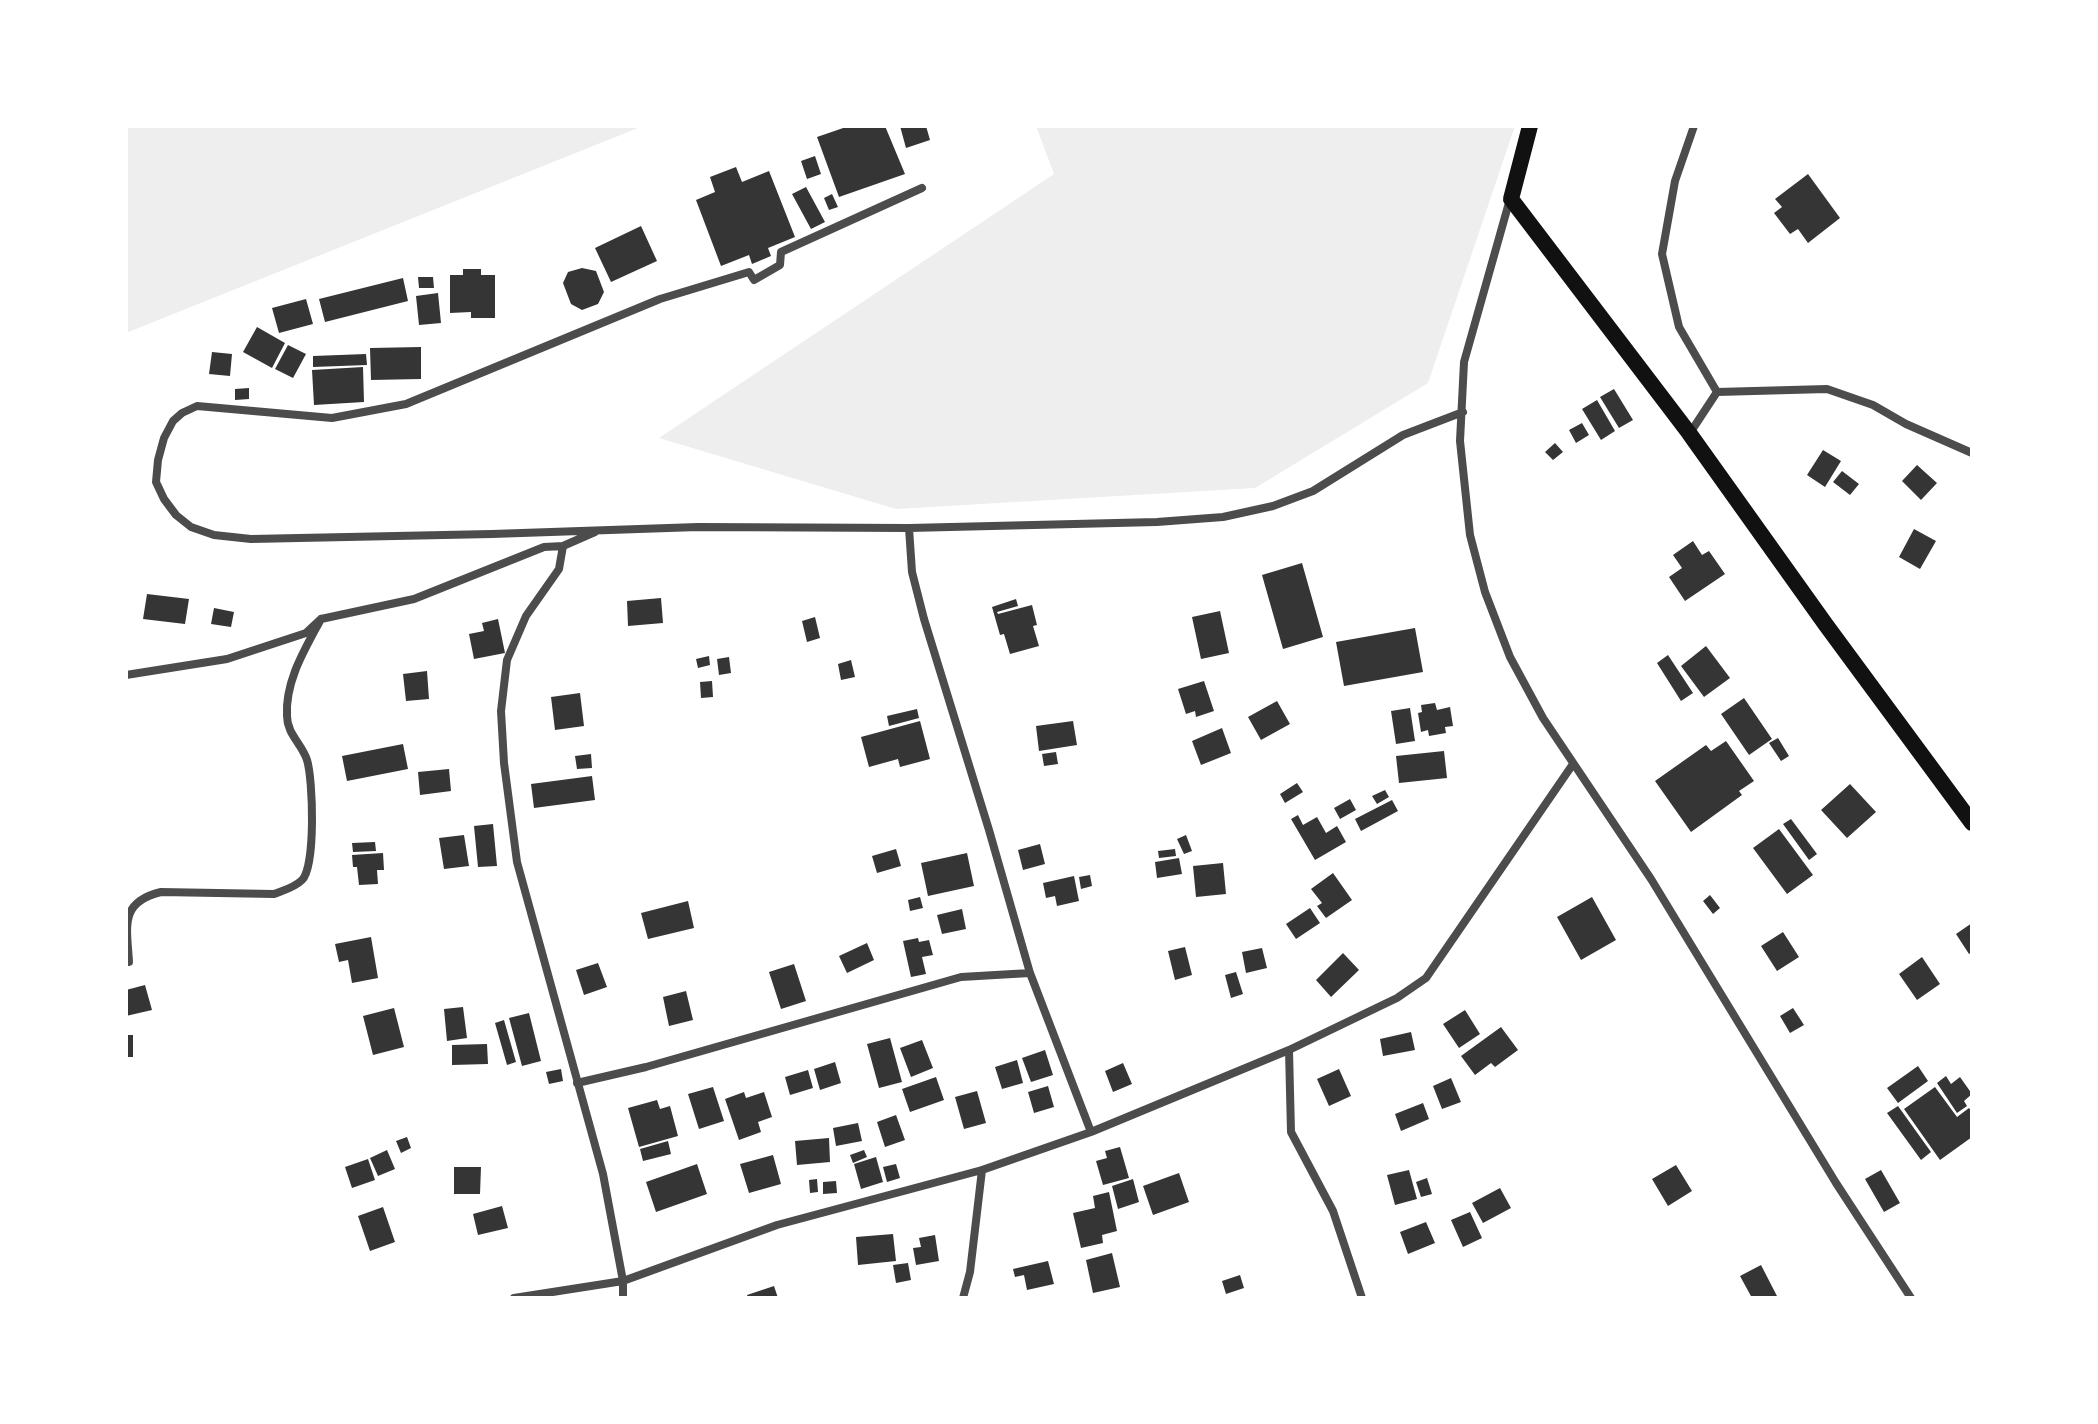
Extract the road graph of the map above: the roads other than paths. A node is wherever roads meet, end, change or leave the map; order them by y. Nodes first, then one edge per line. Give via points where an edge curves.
1 (1530, 126) edge
2 (1694, 126) edge
3 (922, 188) dead end
4 (1511, 199) junction
5 (1717, 392) junction
6 (1463, 412) junction
7 (1689, 433) junction
8 (1972, 453) edge
9 (909, 528) junction
10 (599, 529) junction
11 (563, 546) junction
12 (321, 619) junction
13 (126, 675) edge
14 (1573, 764) junction
15 (1972, 823) edge
16 (129, 962) dead end
17 (1030, 973) junction
18 (1289, 1050) junction
19 (577, 1083) junction
20 (1091, 1132) junction
21 (982, 1170) junction
22 (623, 1281) junction
23 (514, 1298) edge
24 (623, 1298) edge
25 (963, 1298) edge
26 (1362, 1298) edge
27 (1911, 1298) edge

1 - 4 highway
2 - 5 street via 1675,181 1662,254 1679,327
3 - 10 street via 781,252 780,265 754,280 749,272 660,299 406,404 332,418 197,406 173,421 158,460 156,482 176,515 214,535 311,539
4 - 6 street via 1464,362
4 - 7 highway
5 - 7 street
5 - 8 street via 1827,389
6 - 9 street via 1403,435 1313,491 1223,517
6 - 14 street via 1460,441 1470,535 1485,592 1510,657
7 - 15 highway
9 - 10 street
9 - 17 street via 912,572 924,619
10 - 11 street
11 - 12 street via 544,547 414,599
11 - 19 street via 559,569 526,616 507,660 501,711 517,862
12 - 13 street via 306,633 227,659
12 - 16 street via 296,666 288,699 291,732 310,768 312,849 303,879 274,894 144,895 126,918
14 - 18 street via 1426,978 1397,998
14 - 27 street via 1651,879
17 - 19 street via 961,977
17 - 20 street
18 - 20 street
18 - 26 street via 1291,1132 1333,1211
19 - 22 street via 603,1174
20 - 21 street
21 - 22 street via 777,1225
21 - 25 street
22 - 23 street
22 - 24 street

